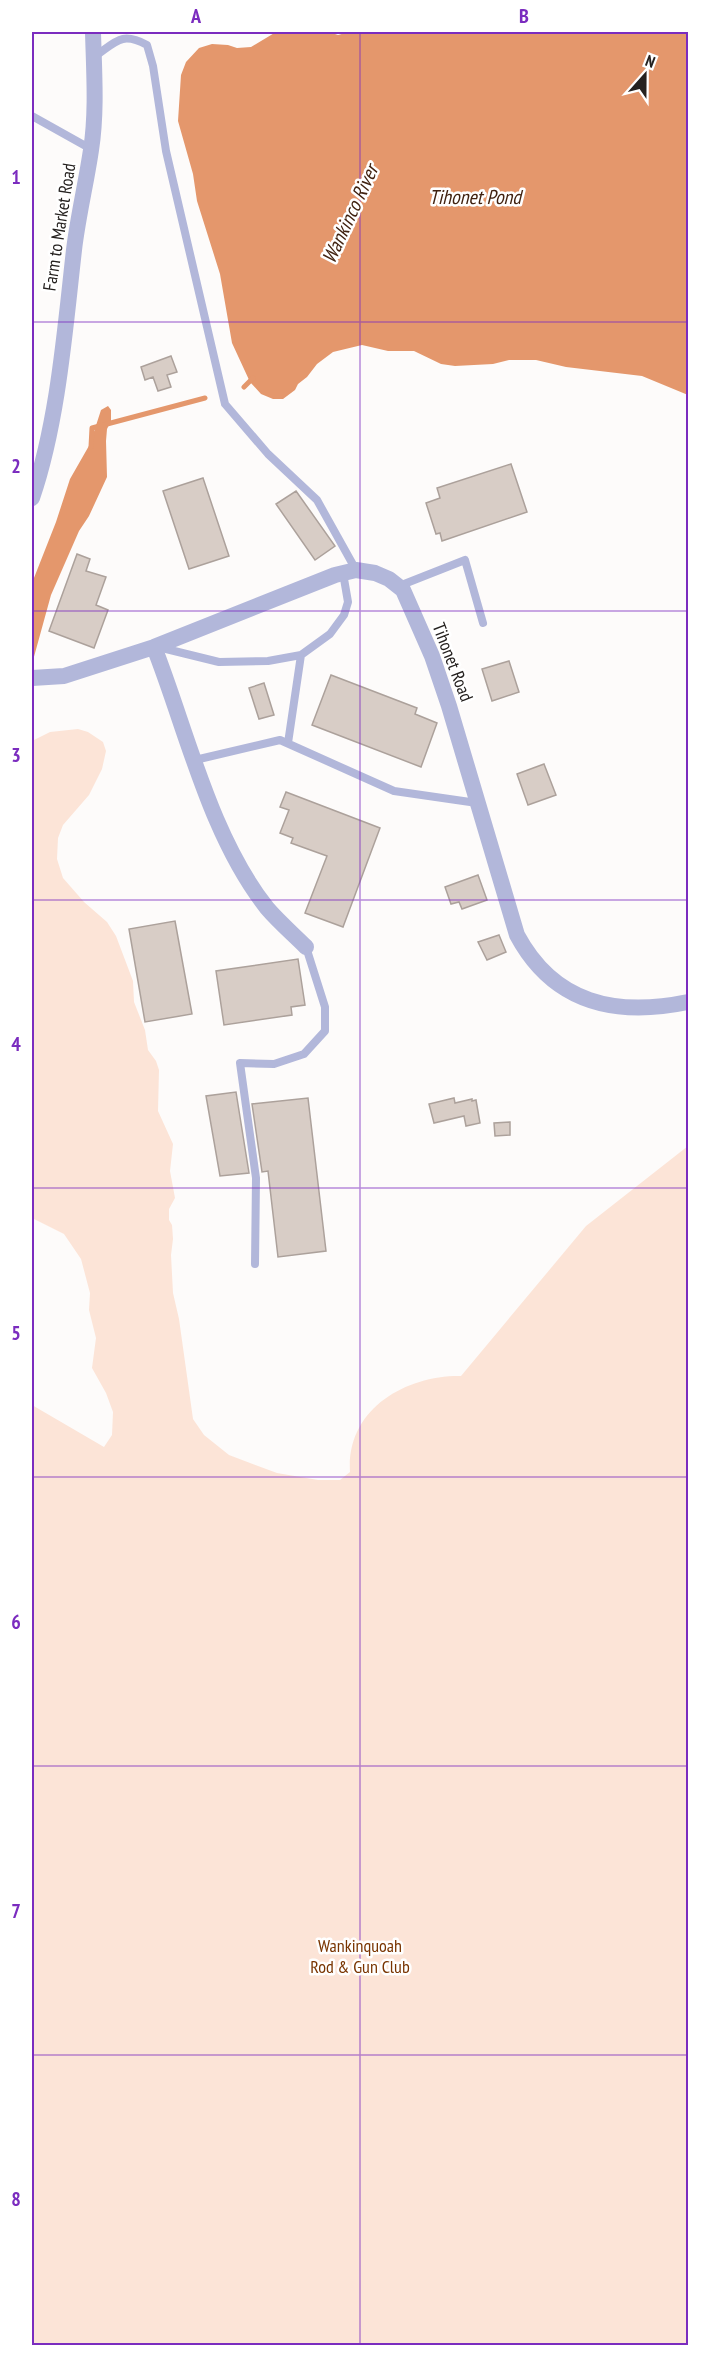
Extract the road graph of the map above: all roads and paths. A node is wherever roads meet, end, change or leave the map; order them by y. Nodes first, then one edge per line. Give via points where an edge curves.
1 (93, 32) edge
2 (94, 58) junction
3 (32, 116) edge
4 (92, 149) junction
5 (32, 498) edge
6 (349, 572) junction
7 (398, 586) junction
8 (483, 623) dead end
9 (154, 646) junction
10 (301, 655) junction
11 (32, 678) edge
12 (288, 743) junction
13 (195, 760) junction
14 (477, 803) junction
15 (306, 947) joint
16 (688, 1002) edge
17 (255, 1264) dead end

1 - 2 street, Farm to Market Road
2 - 4 street, Farm to Market Road
2 - 6 lane via 121,39 134,38 147,45 166,151 225,404 268,454 317,501
3 - 4 lane
4 - 5 street, Farm to Market Road via 78,217 61,361
6 - 7 street via 375,573
6 - 9 street
6 - 10 lane via 344,615 330,634
7 - 8 lane via 465,560
7 - 14 street, Tihonet Road via 432,656
9 - 10 lane via 219,662 268,661
9 - 11 street via 64,676
9 - 13 street
10 - 12 lane
12 - 13 lane via 280,740
12 - 14 lane via 394,791
13 - 15 street via 225,839 267,907
14 - 16 street, Tihonet Road via 517,935 531,959 546,974 577,996 605,1005 637,1009
15 - 17 lane via 325,1006 325,1030 304,1054 274,1064 240,1063 256,1178

